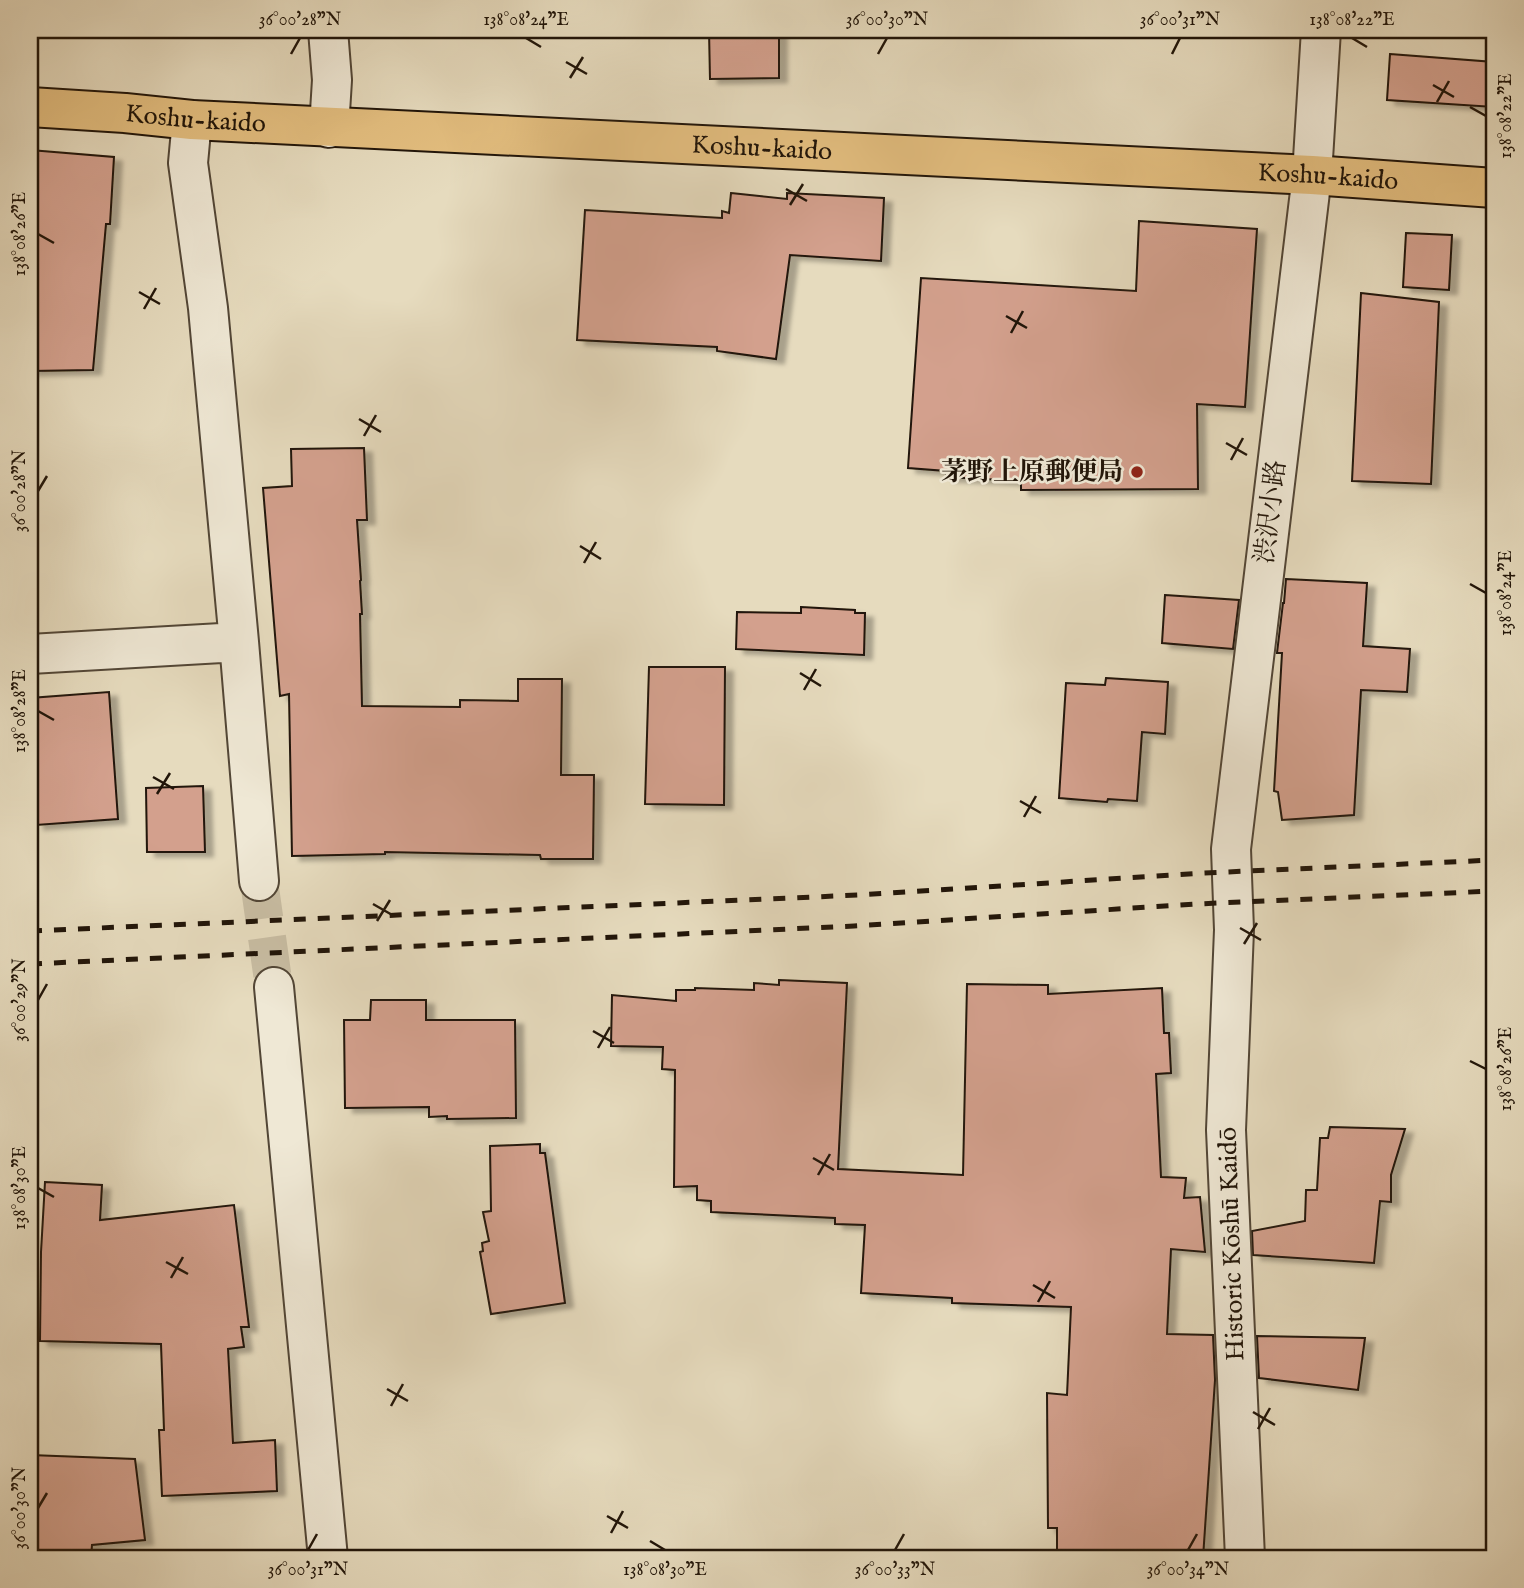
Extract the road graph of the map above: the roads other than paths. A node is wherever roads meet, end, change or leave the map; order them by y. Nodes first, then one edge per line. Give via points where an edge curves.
1 (328, 30) edge
2 (1321, 30) edge
3 (30, 107) edge
4 (192, 120) junction
5 (329, 128) junction
6 (1312, 175) junction
7 (1494, 188) edge
8 (239, 642) junction
9 (30, 654) edge
10 (259, 881) tunnel mouth
11 (1234, 930) joint
12 (274, 987) tunnel mouth
13 (328, 1558) edge
14 (1245, 1558) edge

1 - 5 street
2 - 6 street, 渋沢小路
3 - 4 highway, Koshu-kaido
4 - 5 highway, Koshu-kaido
4 - 8 street via 188,163 208,308
5 - 6 highway, Koshu-kaido
6 - 7 highway, Koshu-kaido
6 - 11 street, 渋沢小路 via 1231,849
8 - 9 street
8 - 10 street
11 - 14 street, Historic Kōshū Kaidō via 1226,1130
12 - 13 street

